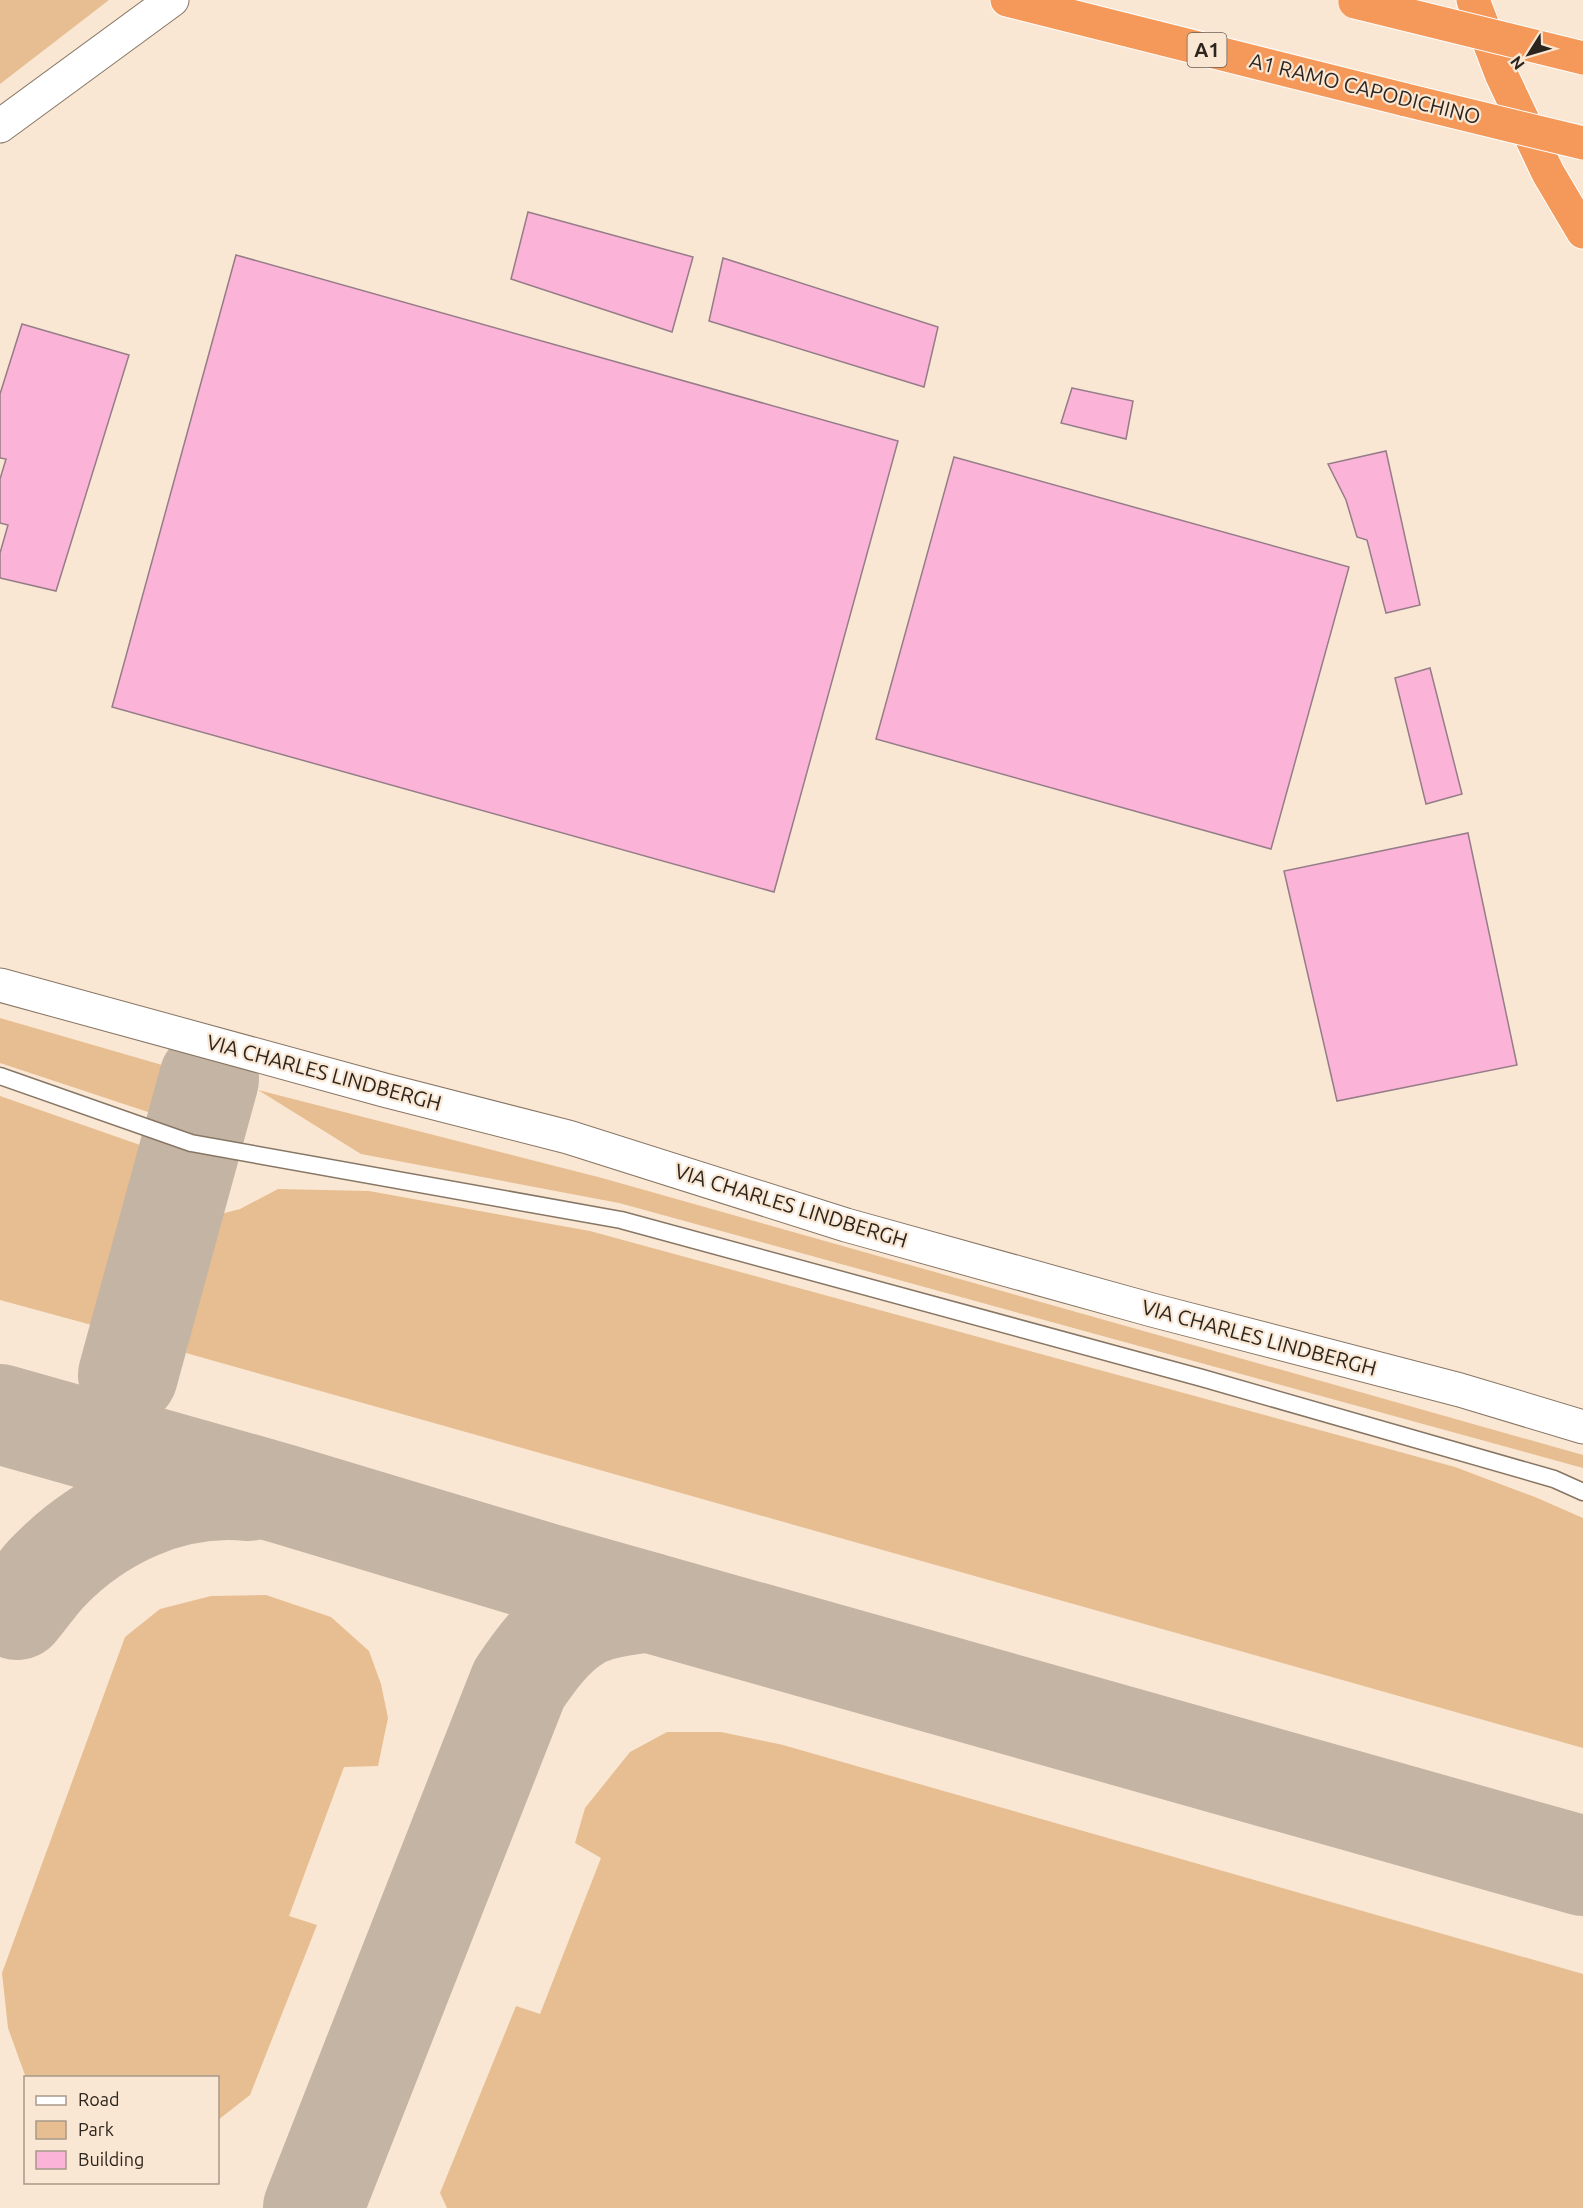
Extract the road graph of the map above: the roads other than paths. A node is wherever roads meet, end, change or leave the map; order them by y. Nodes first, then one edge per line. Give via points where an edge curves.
1 (172, 0) edge
2 (1007, 0) edge
3 (1473, 0) edge
4 (1350, 1) edge
5 (1583, 58) edge
6 (0, 126) edge
7 (1583, 143) edge
8 (1583, 232) edge
9 (0, 985) edge
10 (0, 1076) edge
11 (1583, 1426) edge
12 (1583, 1492) edge

1 - 6 street
2 - 7 highway, A1 RAMO CAPODICHINO / A1, bridge
3 - 8 highway via 1507,86 1548,173
4 - 5 highway, bridge
9 - 11 street, VIA CHARLES LINDBERGH via 568,1137 846,1225
10 - 12 lane via 191,1143 621,1220 1202,1378 1554,1479

